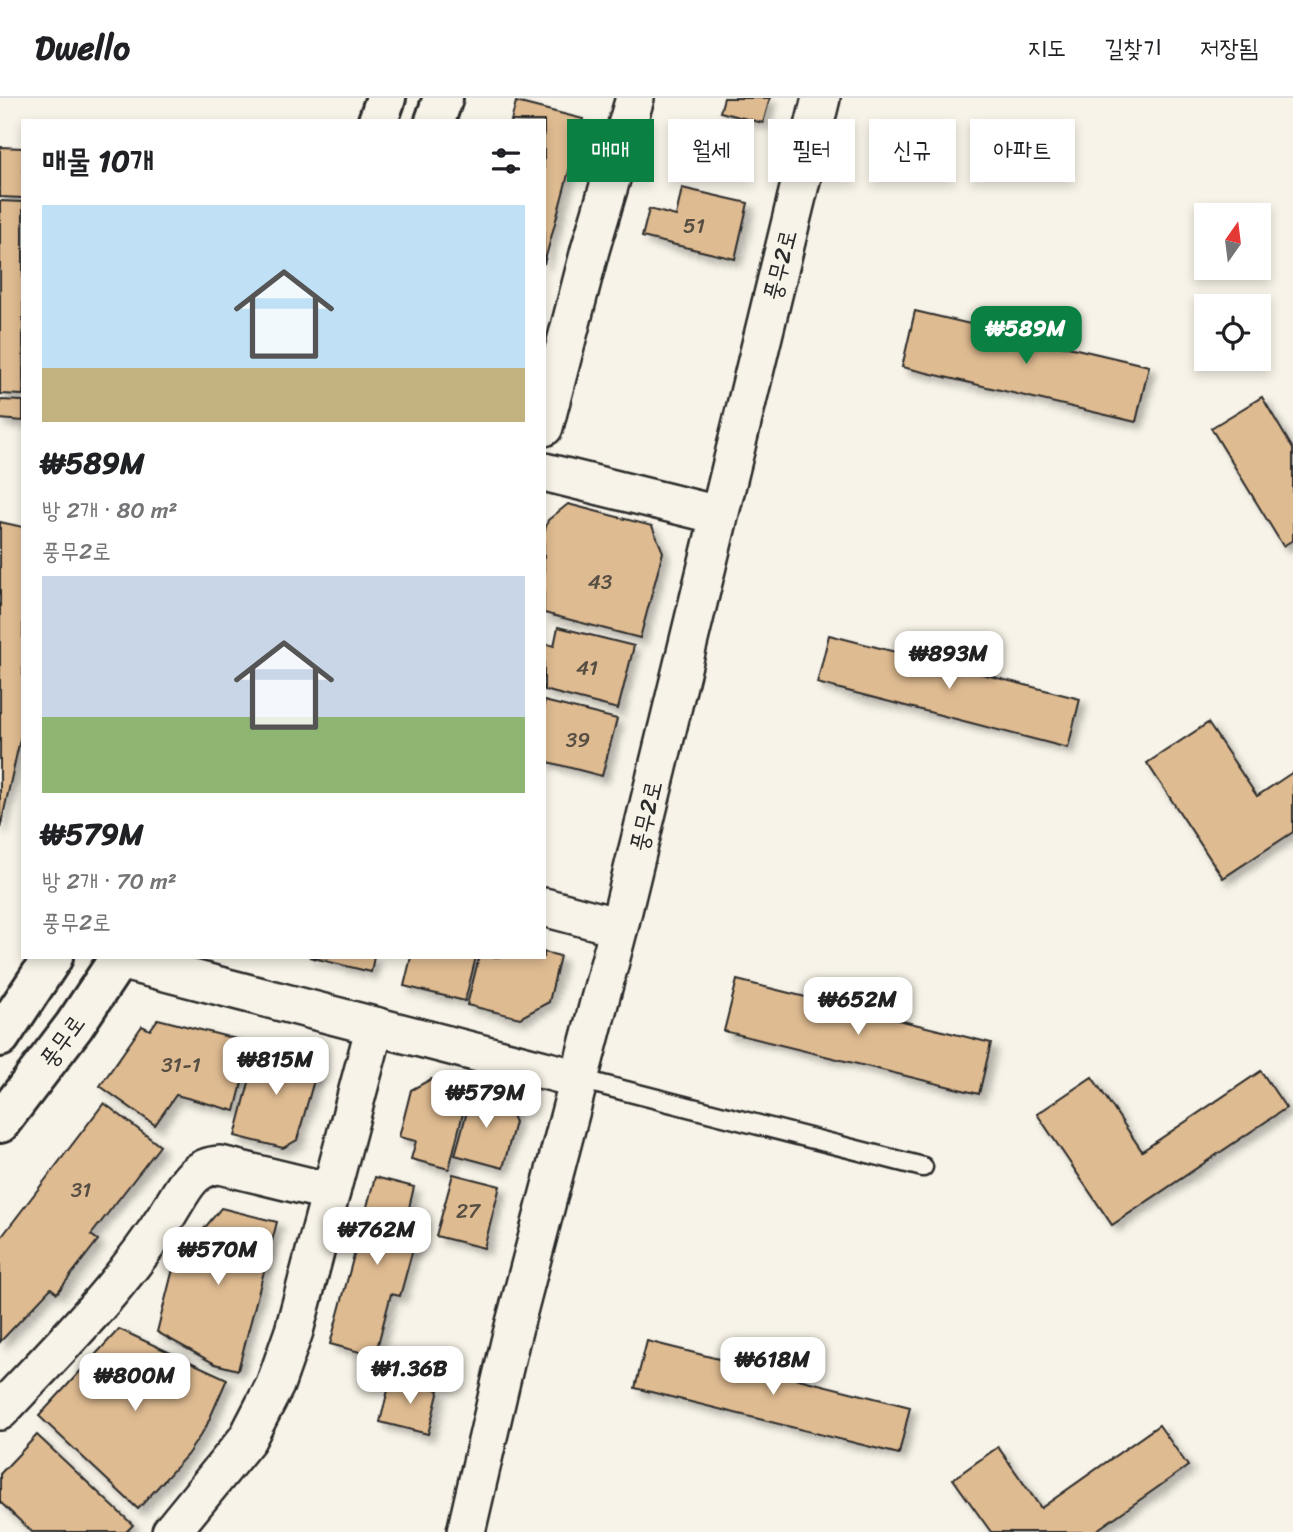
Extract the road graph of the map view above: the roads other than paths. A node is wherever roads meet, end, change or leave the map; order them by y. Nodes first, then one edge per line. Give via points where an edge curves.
1 (386, 98) edge
2 (443, 98) edge
3 (635, 98) edge
4 (821, 98) edge
5 (379, 119) edge
6 (436, 119) edge
7 (546, 419) edge
8 (546, 472) edge
9 (718, 515) junction
10 (546, 908) edge
11 (619, 927) junction
12 (52, 959) edge
13 (119, 959) edge
14 (375, 1026) junction
15 (0, 1037) edge
16 (579, 1079) junction
17 (0, 1123) edge
18 (923, 1167) dead end
19 (331, 1192) junction
20 (0, 1411) edge
21 (172, 1532) edge
22 (466, 1532) edge

1 - 5 street
2 - 6 street
3 - 7 street
4 - 9 street, 풍무2로
8 - 9 street
9 - 11 street, 풍무2로
10 - 11 street
11 - 16 street, 풍무2로
12 - 15 street
13 - 14 street
13 - 17 street, 풍무로
14 - 16 street
14 - 19 street
16 - 18 lane
16 - 22 street, 풍무2로
19 - 20 street via 220,1164 205,1165 195,1172 113,1289
19 - 21 street via 294,1331 263,1413 215,1482

